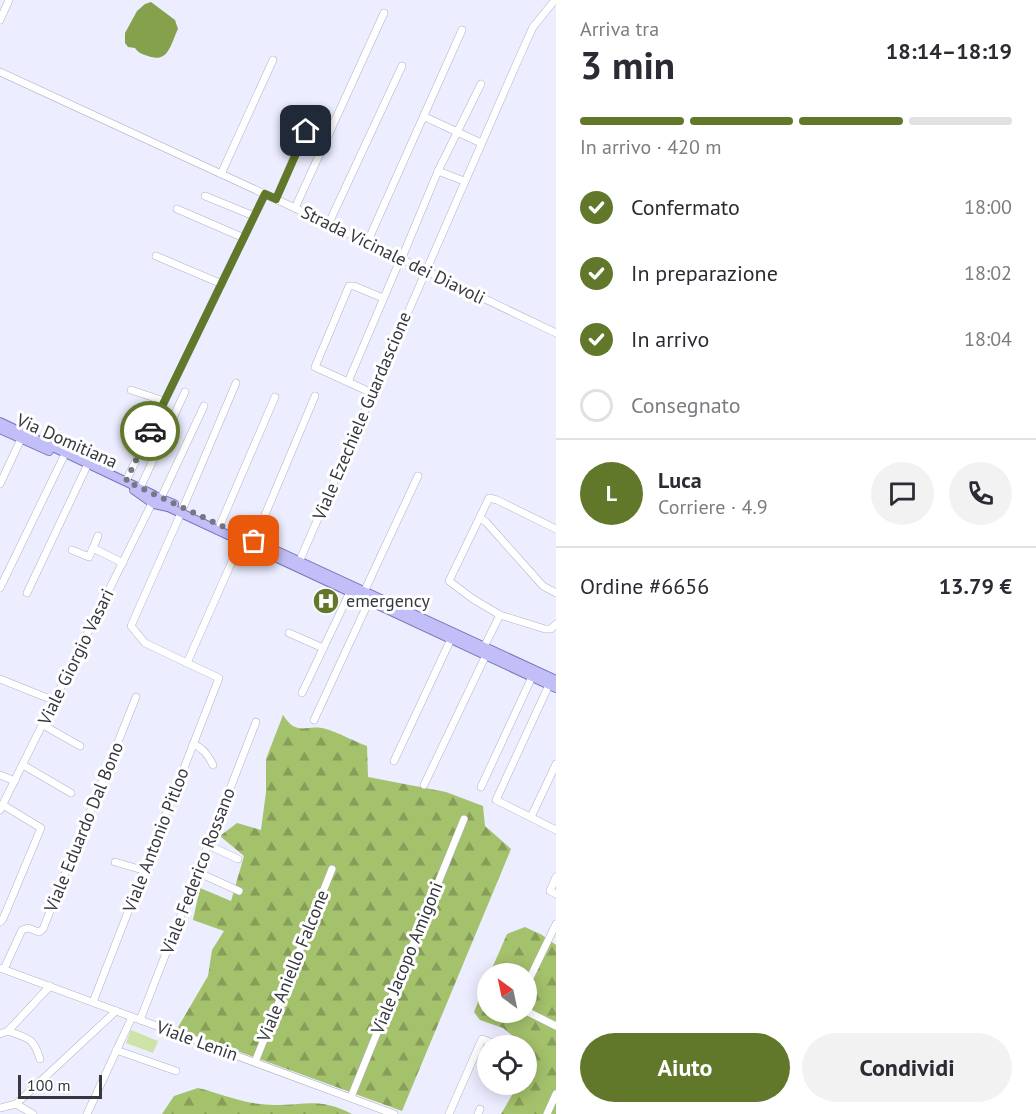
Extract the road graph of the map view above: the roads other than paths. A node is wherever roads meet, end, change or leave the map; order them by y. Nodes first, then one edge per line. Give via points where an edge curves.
1 (9, 0) edge
2 (555, 0) edge
3 (553, 8) edge
4 (384, 13) dead end
5 (0, 20) edge
6 (462, 30) dead end
7 (273, 60) dead end
8 (402, 66) dead end
9 (0, 72) edge
10 (481, 84) dead end
11 (315, 109) dead end
12 (424, 117) junction
13 (458, 132) junction
14 (481, 143) junction
15 (438, 171) junction
16 (221, 174) junction
17 (464, 181) junction
18 (265, 194) junction
19 (205, 196) dead end
20 (276, 199) junction
21 (295, 208) junction
22 (177, 209) dead end
23 (254, 216) junction
24 (328, 225) junction
25 (244, 238) junction
26 (367, 243) junction
27 (156, 256) dead end
28 (400, 260) junction
29 (425, 271) junction
30 (222, 284) junction
31 (383, 298) junction
32 (556, 333) edge
33 (348, 382) junction
34 (236, 383) dead end
35 (131, 390) dead end
36 (185, 392) dead end
37 (372, 393) junction
38 (315, 396) dead end
39 (275, 397) dead end
40 (164, 401) junction
41 (204, 406) dead end
42 (0, 422) edge
43 (0, 429) edge
44 (21, 439) junction
45 (63, 458) junction
46 (86, 468) junction
47 (418, 476) dead end
48 (126, 481) junction
49 (0, 484) edge
50 (140, 488) junction
51 (155, 500) junction
52 (182, 511) junction
53 (480, 518) junction
54 (220, 525) junction
55 (556, 529) edge
56 (98, 536) dead end
57 (241, 541) junction
58 (254, 541) junction
59 (93, 548) junction
60 (72, 550) dead end
61 (299, 562) junction
62 (123, 563) junction
63 (0, 588) edge
64 (350, 592) junction
65 (364, 592) junction
66 (27, 593) dead end
67 (556, 593) edge
68 (369, 601) junction
69 (500, 615) junction
70 (556, 624) edge
71 (289, 633) dead end
72 (451, 639) junction
73 (323, 648) junction
74 (485, 651) junction
75 (187, 663) junction
76 (532, 677) junction
77 (0, 679) edge
78 (554, 681) edge
79 (302, 693) dead end
80 (136, 697) dead end
81 (55, 700) junction
82 (314, 720) dead end
83 (256, 722) dead end
84 (43, 725) junction
85 (193, 744) junction
86 (80, 746) dead end
87 (394, 761) dead end
88 (556, 764) edge
89 (23, 765) junction
90 (213, 765) dead end
91 (0, 775) edge
92 (15, 781) junction
93 (424, 785) dead end
94 (481, 787) dead end
95 (71, 793) dead end
96 (1, 808) edge
97 (531, 817) junction
98 (464, 819) dead end
99 (556, 830) edge
100 (208, 845) junction
101 (238, 859) dead end
102 (115, 862) dead end
103 (332, 869) dead end
104 (146, 871) junction
105 (197, 872) junction
106 (556, 877) edge
107 (239, 891) dead end
108 (556, 894) edge
109 (0, 922) edge
110 (556, 924) edge
111 (537, 963) edge
112 (2, 968) edge
113 (50, 986) junction
114 (93, 1002) junction
115 (116, 1011) junction
116 (537, 1016) edge
117 (136, 1018) junction
118 (556, 1026) edge
119 (8, 1031) junction
120 (0, 1034) edge
121 (116, 1050) junction
122 (477, 1050) edge
123 (40, 1059) dead end
124 (255, 1062) junction
125 (176, 1071) dead end
126 (556, 1094) edge
127 (351, 1097) junction
128 (16, 1104) junction
129 (0, 1108) edge
130 (33, 1114) edge
131 (87, 1114) edge
132 (394, 1114) edge
133 (449, 1114) edge
134 (547, 1114) edge

1 - 5 street
2 - 3 street, Viale Ezechiele Guardascione
3 - 14 street, Viale Ezechiele Guardascione via 533,27
4 - 21 street
6 - 12 street
7 - 16 street
8 - 24 street
9 - 16 street, Strada Vicinale dei Diavoli
10 - 13 street
11 - 20 street
12 - 13 street
12 - 26 street
13 - 14 street
13 - 15 street
14 - 17 street, Viale Ezechiele Guardascione
15 - 17 street
15 - 28 street
16 - 18 street, Strada Vicinale dei Diavoli
17 - 29 street, Viale Ezechiele Guardascione
18 - 20 street, Strada Vicinale dei Diavoli
18 - 23 street
19 - 23 street
20 - 21 street, Strada Vicinale dei Diavoli
21 - 24 street, Strada Vicinale dei Diavoli
22 - 25 street
23 - 25 street
24 - 26 street, Strada Vicinale dei Diavoli
25 - 30 street
26 - 28 street, Strada Vicinale dei Diavoli
27 - 30 street
28 - 29 street, Strada Vicinale dei Diavoli
28 - 31 street
29 - 32 street, Strada Vicinale dei Diavoli
29 - 37 street, Viale Ezechiele Guardascione
30 - 40 street
31 - 33 street
31 - 33 street via 349,286 315,367
33 - 37 street
34 - 52 street
35 - 40 street
36 - 50 street
37 - 61 street, Viale Ezechiele Guardascione
38 - 58 street
39 - 54 street
40 - 48 street
41 - 51 street, Viale Giorgio Vasari
42 - 48 main road, Via Domitiana
43 - 44 main road, Via Domitiana
44 - 45 main road, Via Domitiana
44 - 49 street
45 - 46 main road, Via Domitiana
45 - 63 street
46 - 51 main road, Via Domitiana
46 - 66 street
47 - 65 street
48 - 50 main road, Via Domitiana
50 - 51 main road, Via Domitiana
51 - 52 main road, Via Domitiana
51 - 62 street, Viale Giorgio Vasari
52 - 54 main road, Via Domitiana
52 - 57 main road, Via Domitiana
52 - 75 street via 130,626 145,643
53 - 55 street via 492,498
53 - 67 street via 543,586
53 - 69 street via 449,581
54 - 58 main road, Via Domitiana
56 - 59 street
57 - 64 main road, Via Domitiana
57 - 75 street
58 - 61 main road, Via Domitiana
59 - 60 street via 89,557
59 - 62 street
61 - 65 main road, Via Domitiana
62 - 81 street, Viale Giorgio Vasari
64 - 68 main road, Via Domitiana
64 - 73 street
65 - 74 main road, Via Domitiana
68 - 72 main road, Via Domitiana
68 - 82 street
69 - 70 street via 545,629
69 - 74 street
71 - 73 street
72 - 74 main road, Via Domitiana
72 - 87 street
73 - 79 street
74 - 76 main road, Via Domitiana
74 - 78 main road, Via Domitiana
74 - 93 street
75 - 85 street, Viale Antonio Pitloo via 219,678
76 - 78 main road, Via Domitiana
76 - 94 street
77 - 81 street
78 - 97 street via 496,800
80 - 112 street, Viale Eduardo Dal Bono via 43,930 22,930
81 - 84 street, Viale Giorgio Vasari
83 - 100 street, Viale Federico Rossano
84 - 86 street
84 - 89 street, Viale Giorgio Vasari
85 - 90 street via 201,747
85 - 104 street, Viale Antonio Pitloo
88 - 97 street
89 - 92 street, Viale Giorgio Vasari
89 - 95 street
91 - 92 street
92 - 96 street, Viale Giorgio Vasari
96 - 109 street via 41,828
97 - 99 street
98 - 127 street, Viale Jacopo Amigoni
100 - 101 street
100 - 105 street, Viale Federico Rossano
102 - 104 street
103 - 124 street, Viale Aniello Falcone
104 - 114 street, Viale Antonio Pitloo
105 - 107 street
105 - 117 street, Viale Federico Rossano
106 - 108 street via 550,891
110 - 111 street
112 - 113 street, Viale Lenin
113 - 114 street, Viale Lenin
113 - 119 street
114 - 115 street, Viale Lenin
115 - 117 street, Viale Lenin
115 - 128 street
116 - 118 street
117 - 121 street, Viale Federico Rossano
117 - 124 street, Viale Lenin
119 - 120 street
119 - 123 street via 35,1044
121 - 125 street
121 - 131 street, Viale Federico Rossano
122 - 133 street
124 - 127 street, Viale Lenin
126 - 134 street
127 - 132 street, Viale Lenin
128 - 129 street
128 - 130 street

